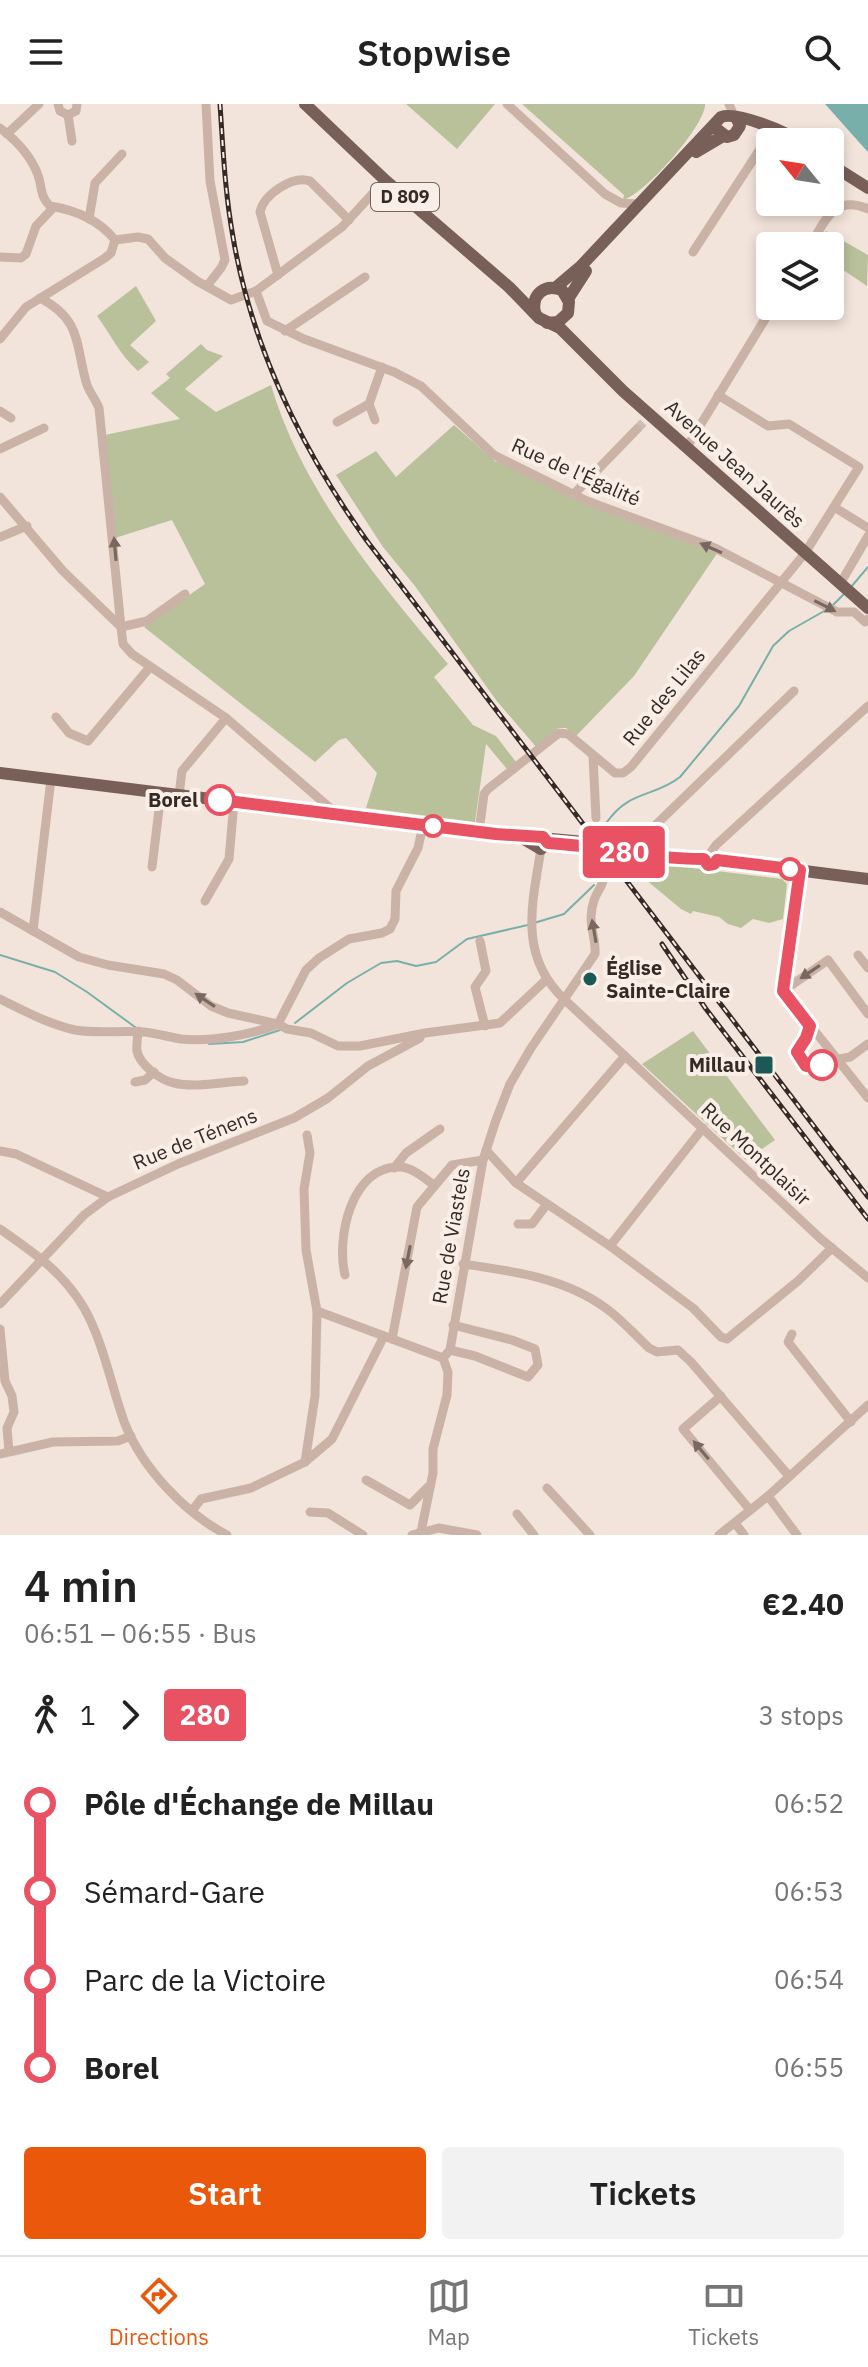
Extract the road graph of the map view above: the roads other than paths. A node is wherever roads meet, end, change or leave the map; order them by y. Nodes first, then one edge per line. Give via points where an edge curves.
1 (39, 104) edge
2 (58, 104) edge
3 (77, 104) edge
4 (206, 104) edge
5 (305, 104) edge
6 (507, 104) edge
7 (721, 104) edge
8 (68, 115) junction
9 (734, 116) edge
10 (720, 126) junction
11 (773, 128) edge
12 (4, 131) edge
13 (72, 141) dead end
14 (122, 154) dead end
15 (756, 155) edge
16 (844, 173) edge
17 (385, 180) junction
18 (868, 188) edge
19 (621, 203) junction
20 (638, 204) junction
21 (54, 207) junction
22 (868, 209) edge
23 (625, 218) junction
24 (89, 219) junction
25 (349, 220) junction
26 (819, 232) edge
27 (115, 240) junction
28 (693, 252) dead end
29 (0, 257) edge
30 (278, 275) junction
31 (365, 277) dead end
32 (207, 286) junction
33 (509, 287) junction
34 (555, 288) junction
35 (256, 291) junction
36 (540, 292) junction
37 (40, 298) junction
38 (568, 299) junction
39 (535, 313) junction
40 (566, 316) junction
41 (764, 320) edge
42 (547, 323) junction
43 (285, 331) junction
44 (0, 339) edge
45 (578, 348) junction
46 (382, 367) junction
47 (718, 395) junction
48 (369, 404) junction
49 (0, 411) edge
50 (11, 418) dead end
51 (375, 420) dead end
52 (337, 422) dead end
53 (44, 428) dead end
54 (637, 429) tunnel mouth
55 (687, 447) junction
56 (0, 449) edge
57 (574, 494) junction
58 (0, 497) edge
59 (834, 507) junction
60 (27, 526) junction
61 (868, 528) edge
62 (868, 536) edge
63 (0, 537) edge
64 (805, 553) junction
65 (780, 583) junction
66 (840, 584) junction
67 (185, 594) dead end
68 (868, 607) edge
69 (868, 619) edge
70 (121, 627) junction
71 (150, 667) junction
72 (794, 691) dead end
73 (868, 706) edge
74 (56, 717) dead end
75 (226, 718) junction
76 (593, 756) junction
77 (0, 773) edge
78 (51, 779) junction
79 (161, 793) junction
80 (179, 795) junction
81 (234, 802) junction
82 (337, 814) junction
83 (596, 818) dead end
84 (423, 825) junction
85 (479, 832) junction
86 (542, 842) junction
87 (588, 848) junction
88 (633, 851) junction
89 (711, 857) junction
90 (152, 867) dead end
91 (868, 869) edge
92 (800, 870) junction
93 (862, 878) edge
94 (205, 901) dead end
95 (0, 912) edge
96 (33, 931) junction
97 (480, 941) dead end
98 (858, 955) dead end
99 (868, 968) edge
100 (547, 979) junction
101 (783, 991) junction
102 (0, 999) edge
103 (565, 1000) junction
104 (868, 1014) edge
105 (278, 1024) junction
106 (485, 1026) junction
107 (138, 1031) junction
108 (425, 1033) junction
109 (868, 1044) edge
110 (625, 1056) junction
111 (839, 1059) junction
112 (154, 1072) junction
113 (244, 1081) dead end
114 (135, 1082) dead end
115 (868, 1098) edge
116 (703, 1128) junction
117 (440, 1129) dead end
118 (307, 1135) dead end
119 (0, 1151) edge
120 (484, 1155) junction
121 (394, 1168) junction
122 (516, 1183) junction
123 (434, 1185) junction
124 (108, 1197) junction
125 (547, 1204) junction
126 (518, 1224) dead end
127 (0, 1229) edge
128 (610, 1246) junction
129 (832, 1248) junction
130 (43, 1258) junction
131 (463, 1264) junction
132 (345, 1275) dead end
133 (868, 1278) edge
134 (0, 1304) edge
135 (317, 1311) junction
136 (453, 1325) junction
137 (0, 1329) edge
138 (792, 1334) dead end
139 (388, 1338) junction
140 (446, 1354) junction
141 (2, 1386) edge
142 (721, 1396) junction
143 (868, 1405) edge
144 (851, 1422) junction
145 (3, 1425) edge
146 (131, 1436) junction
147 (5, 1452) edge
148 (305, 1462) junction
149 (789, 1476) junction
150 (366, 1480) dead end
151 (547, 1488) dead end
152 (429, 1490) junction
153 (768, 1496) junction
154 (750, 1510) junction
155 (192, 1511) junction
156 (310, 1512) dead end
157 (517, 1514) dead end
158 (735, 1523) junction
159 (415, 1534) edge
160 (227, 1535) edge
161 (363, 1535) edge
162 (477, 1535) edge
163 (534, 1535) edge
164 (590, 1535) edge
165 (719, 1535) edge
166 (744, 1535) edge
167 (797, 1535) edge

1 - 12 street
2 - 8 street
3 - 8 street
4 - 32 street via 210,181 225,260
5 - 17 main road, D 809
6 - 19 street
7 - 10 street
8 - 13 street
9 - 10 main road via 724,115
9 - 10 main road via 734,135
9 - 11 main road
10 - 20 main road
10 - 38 main road via 632,217
12 - 21 street via 30,158 43,198
14 - 24 street via 95,183
15 - 28 street
16 - 18 main road
17 - 25 street
17 - 33 main road, D 809
19 - 20 street
19 - 23 street
20 - 23 main road
21 - 24 street
21 - 29 street via 36,226 26,254
22 - 26 street via 855,204 837,207
23 - 34 main road
24 - 27 street
25 - 30 street
25 - 30 street via 304,179 267,198 260,212
27 - 32 street via 148,239 165,258
27 - 37 street via 111,253
30 - 35 street
31 - 43 street
32 - 35 street via 231,300
33 - 36 main road
33 - 39 main road, D 809
34 - 36 main road
34 - 38 main road
35 - 43 street, Rue de l'Égalité via 267,321
36 - 39 main road
37 - 44 street
70 -> 37 street via 99,408 89,390 75,331 59,309
38 - 40 main road
39 - 42 main road
40 - 42 main road
40 - 45 main road, Avenue Jean Jaurès
41 - 47 street
42 - 45 main road, Avenue Jean Jaurès via 560,328
43 - 46 street, Rue de l'Égalité
45 - 55 main road, Avenue Jean Jaurès via 648,417
46 - 48 street
46 - 57 street, Rue de l'Égalité via 421,386 494,455
47 - 55 street
47 - 59 street, Rue des Lilas via 768,426 789,424 859,467
48 - 51 street
48 - 52 street
49 - 50 street
53 - 56 street
54 - 57 street
55 - 64 main road, Avenue Jean Jaurès
65 -> 57 street, Rue de l'Égalité via 715,548
58 - 60 street
59 - 61 street
59 - 64 street, Rue des Lilas
60 - 63 street
60 - 70 street via 63,571
62 - 66 street
64 - 65 street, Rue des Lilas
64 - 66 main road, Avenue Jean Jaurès
65 -> 69 street, Rue de l'Égalité via 837,612
65 - 76 street, Rue des Lilas via 631,767 615,773
66 - 68 main road, Avenue Jean Jaurès
67 - 70 street via 147,621
70 - 71 street via 123,644
71 - 74 street via 88,741 69,733
71 - 75 street
72 - 88 street
73 - 89 street via 716,845
75 - 80 street via 182,771
75 - 82 street
76 - 83 street
76 - 85 street, Rue des Lilas via 568,734 559,733 488,789
77 - 78 main road
78 - 79 main road
78 - 96 street
79 - 80 main road
79 - 90 street
80 - 81 main road
81 - 82 main road
81 - 94 street via 229,859
82 - 84 main road
84 - 85 main road
84 - 105 street via 418,848 396,891 390,929 349,939 319,958 306,970
85 - 86 main road
86 - 87 main road
86 - 88 main road via 607,844
86 - 100 street, Rue Montplaisir via 531,931
87 - 88 main road
103 -> 87 street, Rue de Viastels via 595,954 591,914 604,876
88 - 89 main road
89 - 92 main road
91 - 93 street
92 - 93 main road
92 - 101 street
95 - 96 street
105 -> 96 street via 211,1006 164,974 79,957
97 - 106 street via 486,971 475,987
98 - 99 street
100 - 103 street, Rue Montplaisir
100 - 106 street via 500,1023
104 -> 101 street via 828,960
101 - 111 street
102 - 107 street via 75,1030
103 - 110 street, Rue Montplaisir
103 - 120 street, Rue de Viastels via 510,1084
105 - 107 street via 259,1032 202,1039
105 - 108 street via 338,1046
106 - 108 street
107 - 112 street via 137,1050
108 - 124 street, Rue de Ténens via 294,1118
109 - 111 street
110 - 116 street, Rue Montplaisir
110 - 122 street
111 - 115 street
112 - 113 street via 175,1084
112 - 114 street
116 - 128 street
116 - 129 street, Rue Montplaisir
117 - 121 street
118 - 135 street via 306,1250
119 - 124 street
120 - 122 street
120 - 123 street via 452,1165
120 - 131 street, Rue de Viastels
121 - 123 street via 411,1170
121 - 132 street via 376,1174 354,1196 342,1263
122 - 125 street
123 -> 139 street via 417,1207
124 - 130 street, Rue de Ténens
125 - 126 street via 532,1224
125 - 128 street
127 - 130 street
128 - 129 street via 727,1339
129 - 133 street, Rue Montplaisir
130 - 134 street, Rue de Ténens
130 - 146 street via 85,1310
131 - 136 street, Rue de Viastels
131 - 142 street via 513,1271 571,1289 609,1310 649,1348 678,1350
135 - 139 street
135 - 148 street via 315,1396
136 - 140 street, Rue de Viastels
136 - 140 street via 535,1349 538,1365 528,1377 475,1356
137 - 141 street
138 - 144 street via 788,1342
139 - 140 street
139 - 148 street via 332,1439
140 - 152 street, Rue de Viastels via 447,1395
141 - 145 street via 12,1396 14,1412
142 - 149 street
154 -> 142 street via 683,1429
143 - 144 street
144 - 149 street
145 - 147 street
146 - 147 street
146 - 155 street via 156,1475
148 - 155 street via 251,1488 201,1499
149 - 153 street
150 - 152 street via 410,1505
151 - 164 street
152 - 159 street, Rue de Viastels
153 - 154 street
153 - 167 street
154 - 158 street
155 - 160 street
156 - 161 street via 328,1513
157 - 163 street
158 - 165 street
158 - 166 street
159 - 162 street via 449,1528

